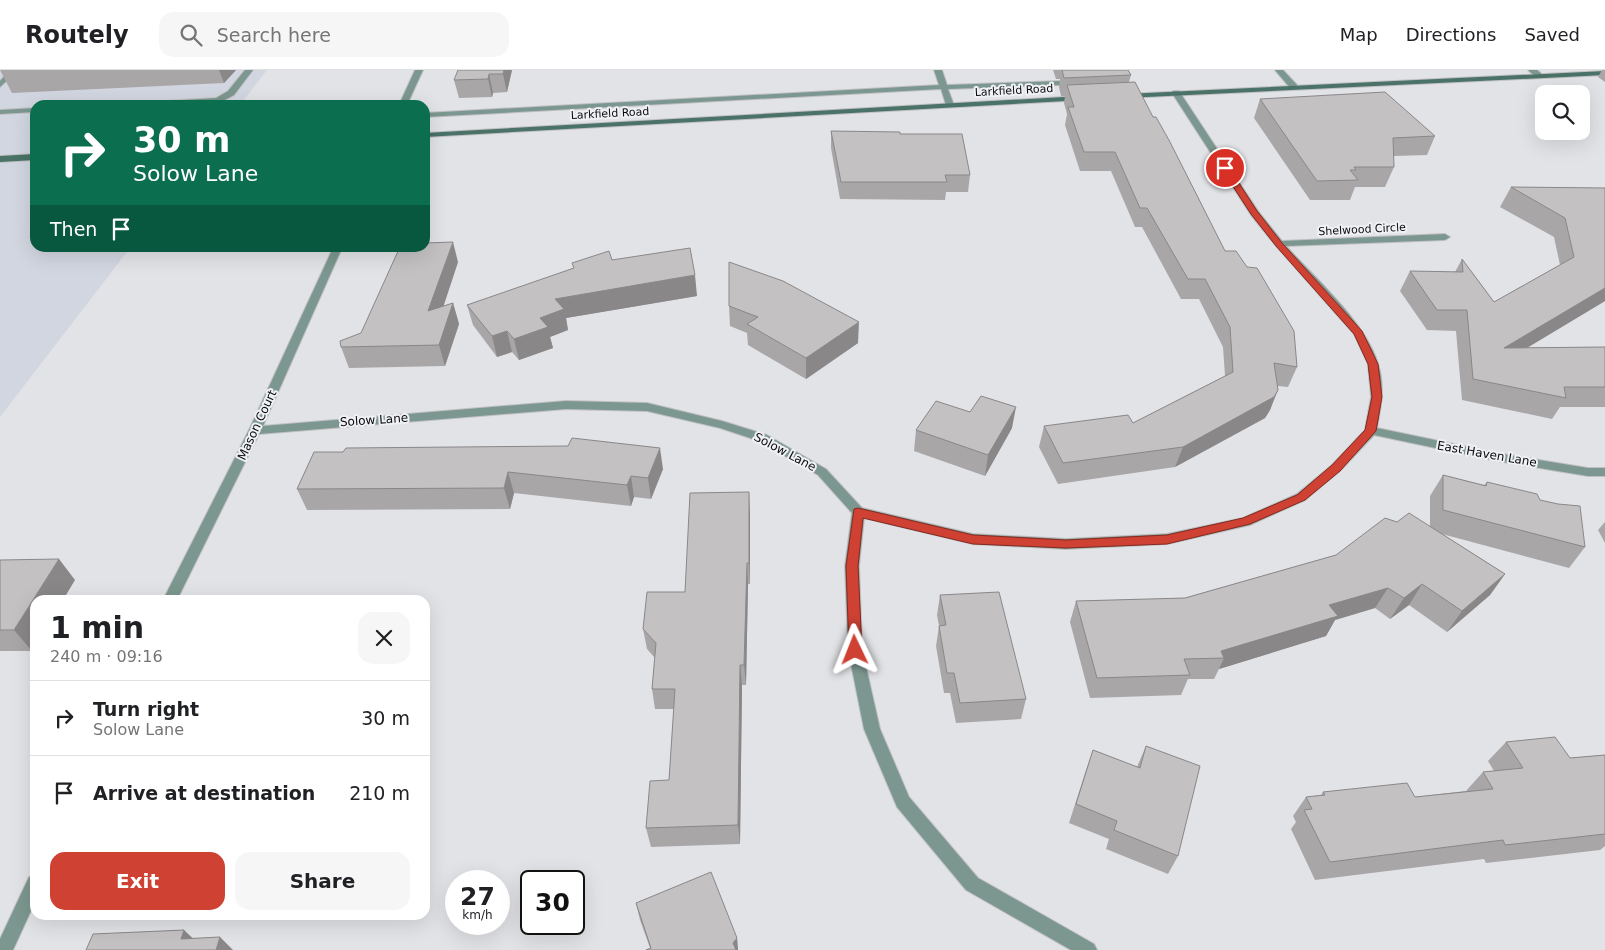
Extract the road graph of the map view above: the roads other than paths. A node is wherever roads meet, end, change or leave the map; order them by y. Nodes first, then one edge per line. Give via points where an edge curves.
1 (14, 70) edge
2 (249, 70) edge
3 (418, 70) edge
4 (938, 70) edge
5 (1278, 70) edge
6 (1532, 70) edge
7 (1605, 73) edge
8 (1540, 76) junction
9 (1062, 83) edge
10 (0, 85) edge
11 (944, 87) junction
12 (1294, 87) junction
13 (1176, 93) junction
14 (1117, 96) edge
15 (1088, 98) edge
16 (220, 100) edge
17 (405, 100) edge
18 (950, 105) junction
19 (30, 110) edge
20 (0, 112) edge
21 (430, 115) edge
22 (430, 135) edge
23 (30, 156) edge
24 (0, 158) edge
25 (1445, 237) dead end
26 (1279, 244) junction
27 (335, 252) edge
28 (255, 430) junction
29 (1370, 431) junction
30 (1605, 472) edge
31 (858, 512) junction
32 (172, 595) edge
33 (30, 894) edge
34 (4, 950) edge
35 (1088, 950) edge

1 - 10 street
2 - 16 street via 231,93
3 - 17 street
4 - 11 street
5 - 12 street
6 - 8 street
7 - 8 main road
8 - 12 main road
9 - 11 street, Larkfield Road
11 - 18 street
11 - 21 street, Larkfield Road
12 - 13 main road
13 - 14 main road
13 - 26 street via 1254,213
15 - 18 main road, Larkfield Road
18 - 22 main road, Larkfield Road
19 - 20 street
23 - 24 main road
25 - 26 street, Shelwood Circle
26 - 29 street via 1359,333 1373,364 1377,397
27 - 28 street, Mason Court
28 - 31 street, Solow Lane via 566,405 647,407 763,438 822,472
28 - 32 street, Mason Court
29 - 30 street, East Haven Lane via 1497,457
29 - 31 street via 1336,468 1301,497 1246,522 1167,540 1066,544 973,539
31 - 35 street via 852,566 855,650 872,729 903,802 972,884
33 - 34 street

